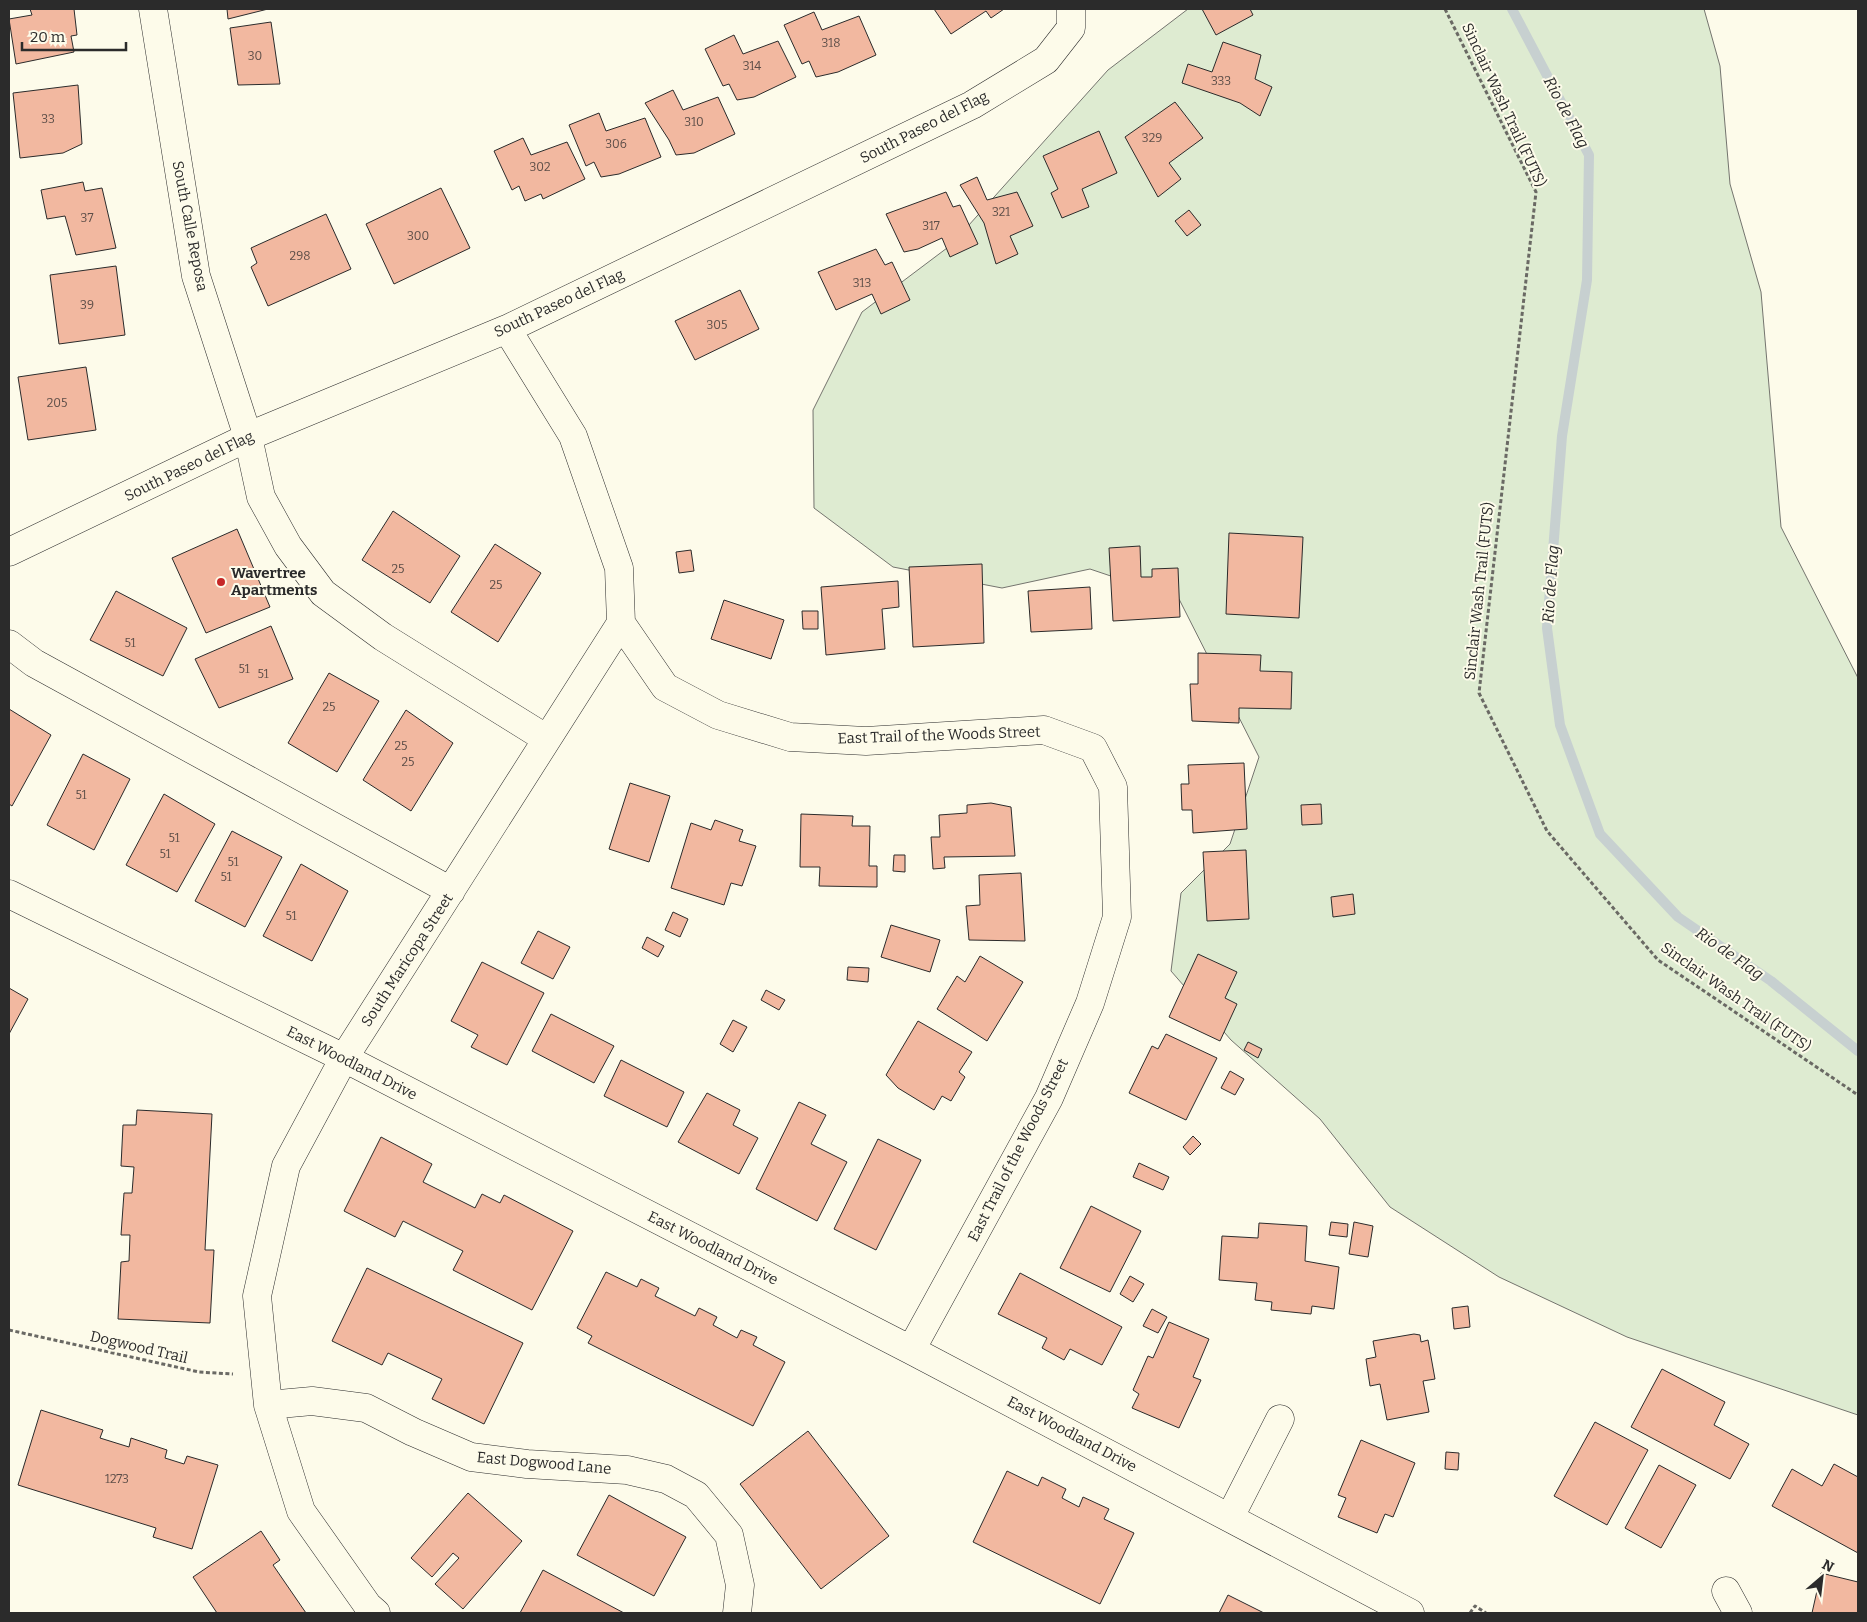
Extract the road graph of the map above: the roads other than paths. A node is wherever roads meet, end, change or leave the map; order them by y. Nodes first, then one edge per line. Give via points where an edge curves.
1 (153, 9) edge
2 (1071, 9) edge
3 (507, 329) junction
4 (248, 437) junction
5 (9, 552) edge
6 (622, 623) junction
7 (9, 644) edge
8 (547, 739) junction
9 (451, 891) junction
10 (9, 894) edge
11 (344, 1058) junction
12 (911, 1350) junction
13 (268, 1405) junction
14 (1280, 1419) dead end
15 (1230, 1517) junction
16 (376, 1613) edge
17 (737, 1613) edge
18 (1410, 1613) edge

1 - 4 street, South Calle Reposa via 196,276
2 - 3 street, South Paseo del Flag via 1072,28 1046,60 972,105
3 - 4 street, South Paseo del Flag
3 - 6 street via 573,436 619,568
4 - 5 street, South Paseo del Flag
4 - 8 street, South Calle Reposa via 261,497 288,546 323,593 383,637
6 - 8 street, South Maricopa Street
6 - 12 street, East Trail of the Woods Street via 665,688 718,715 790,737 866,741 1044,730 1093,748 1113,787 1117,917 1090,1003 1049,1098
7 - 9 street via 34,663
8 - 9 street, South Maricopa Street
9 - 11 street, South Maricopa Street
10 - 11 street, East Woodland Drive
11 - 12 street, East Woodland Drive
11 - 13 street, South Maricopa Street via 286,1166 257,1296
12 - 15 street, East Woodland Drive
13 - 16 street, South Maricopa Street via 301,1511
13 - 17 street, East Dogwood Lane via 312,1401 366,1408 471,1457 627,1470 666,1479 696,1495 729,1536 740,1586
14 - 15 street
15 - 18 street, East Woodland Drive

